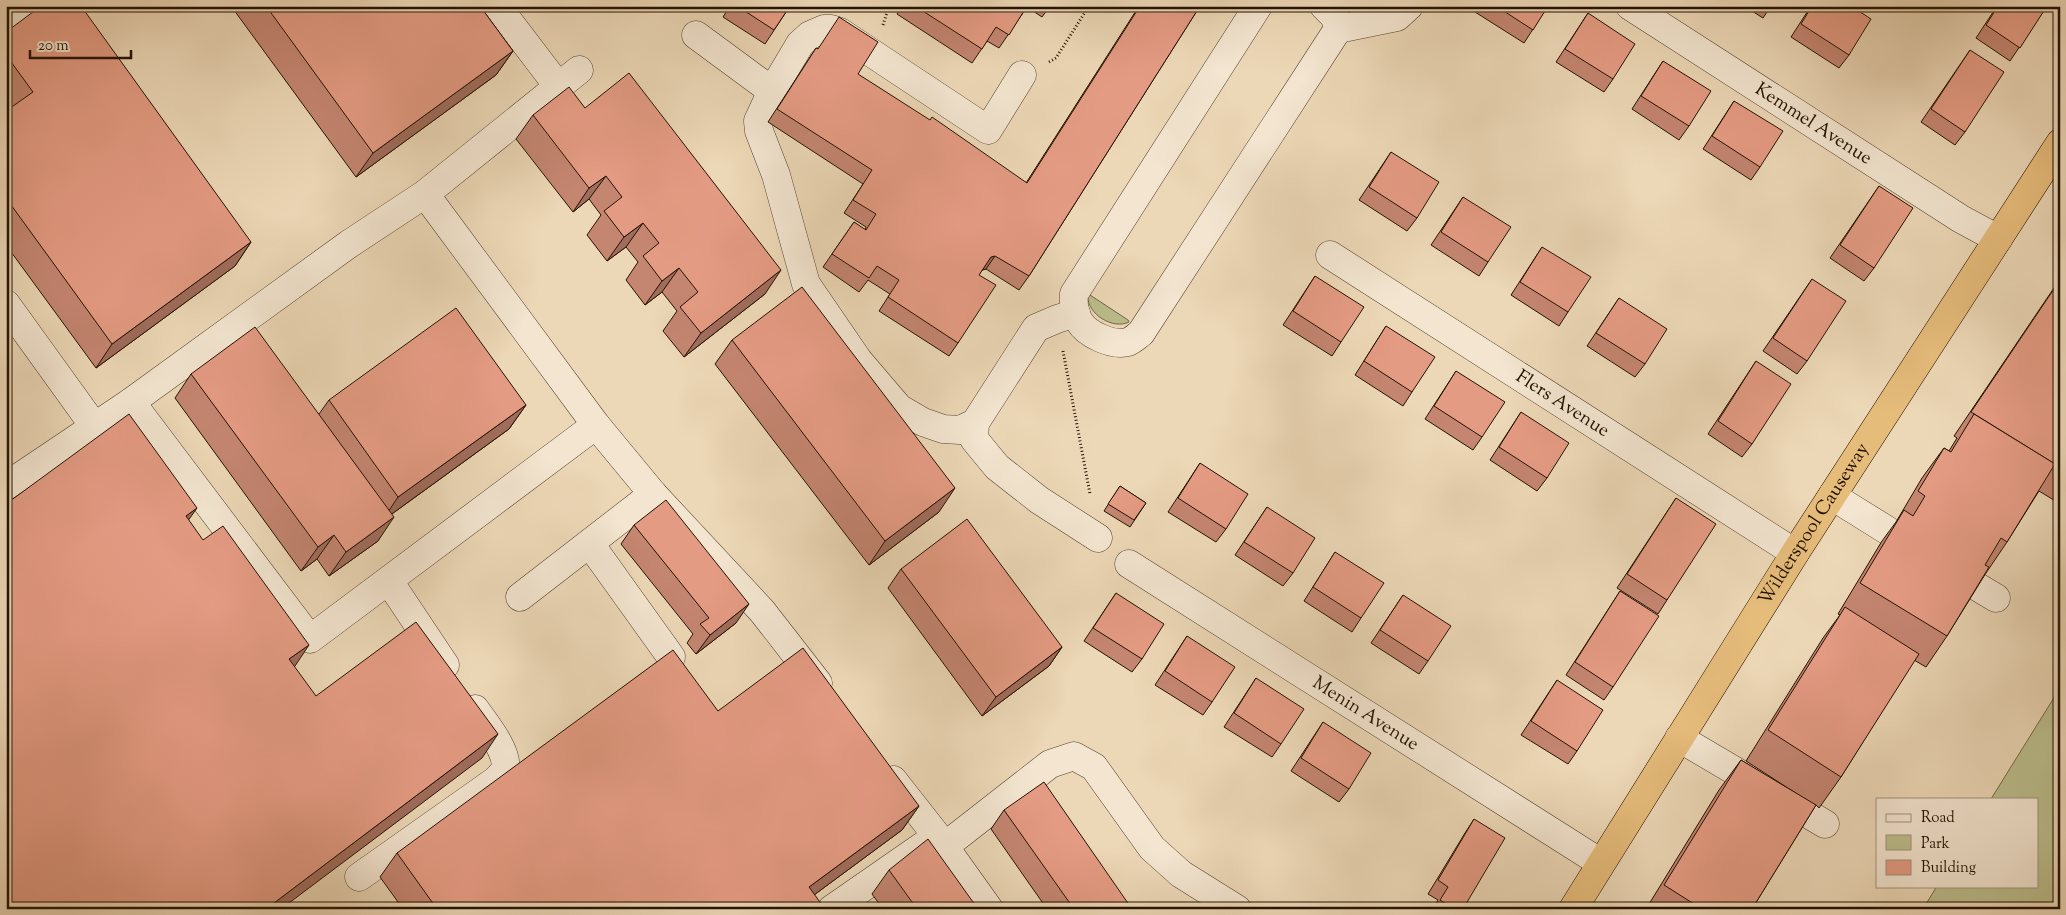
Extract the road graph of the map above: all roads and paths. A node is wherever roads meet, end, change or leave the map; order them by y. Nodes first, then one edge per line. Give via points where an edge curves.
1 (24, 6) edge
2 (497, 6) edge
3 (1089, 6) edge
4 (1258, 6) edge
5 (1324, 6) edge
6 (1409, 6) edge
7 (1630, 6) edge
8 (6, 19) edge
9 (1338, 29) junction
10 (696, 35) dead end
11 (579, 70) dead end
12 (1022, 75) joint
13 (558, 86) junction
14 (772, 91) junction
15 (2060, 143) edge
16 (425, 194) junction
17 (1998, 239) junction
18 (1330, 255) dead end
19 (6, 304) edge
20 (1076, 313) junction
21 (132, 402) junction
22 (975, 423) junction
23 (596, 425) junction
24 (94, 426) junction
25 (6, 486) edge
26 (653, 494) junction
27 (1832, 496) junction
28 (1898, 537) edge
29 (1098, 538) dead end
30 (590, 544) junction
31 (1795, 553) junction
32 (1130, 564) dead end
33 (390, 581) junction
34 (1972, 583) edge
35 (520, 598) dead end
36 (1996, 598) dead end
37 (671, 657) edge
38 (834, 704) edge
39 (1679, 738) junction
40 (876, 758) edge
41 (1825, 824) dead end
42 (941, 841) junction
43 (1601, 863) junction
44 (359, 877) dead end
45 (832, 909) edge
46 (989, 909) edge
47 (1237, 909) edge
48 (1573, 909) edge

1 - 8 street
2 - 13 street
3 - 12 path via 1056,58
4 - 20 street via 1074,294
5 - 9 street via 1335,17
6 - 9 street via 1397,17
7 - 17 street, Kemmel Avenue via 1961,219
9 - 20 street via 1141,333 1131,341 1106,340 1079,322
10 - 14 street
11 - 13 street
12 - 14 street via 988,130 831,29 805,39
13 - 16 street
14 - 22 street via 758,121 759,131 776,175 806,284 858,360 899,408 943,429 960,430
15 - 17 highway, Wilderspool Causeway
16 - 21 street via 349,244
16 - 23 street
17 - 27 highway, Wilderspool Causeway
18 - 31 street, Flers Avenue
19 - 24 street
20 - 22 street via 1036,328
21 - 24 street
21 - 33 street via 310,639
22 - 29 street via 974,439 997,466 1039,500
23 - 26 street
23 - 33 street
24 - 25 street
26 - 30 street
26 - 38 street via 762,611
27 - 28 street
27 - 31 highway, Wilderspool Causeway
30 - 35 street
30 - 37 street
31 - 39 highway, Wilderspool Causeway
32 - 43 street, Menin Avenue
33 - 44 street via 497,742 505,758 505,770 495,781
34 - 36 street
39 - 41 street
39 - 43 highway, Wilderspool Causeway
40 - 42 street
42 - 45 street
42 - 46 street
42 - 47 street via 1050,764 1074,756 1094,766 1152,848 1181,874
43 - 48 highway, Wilderspool Causeway

